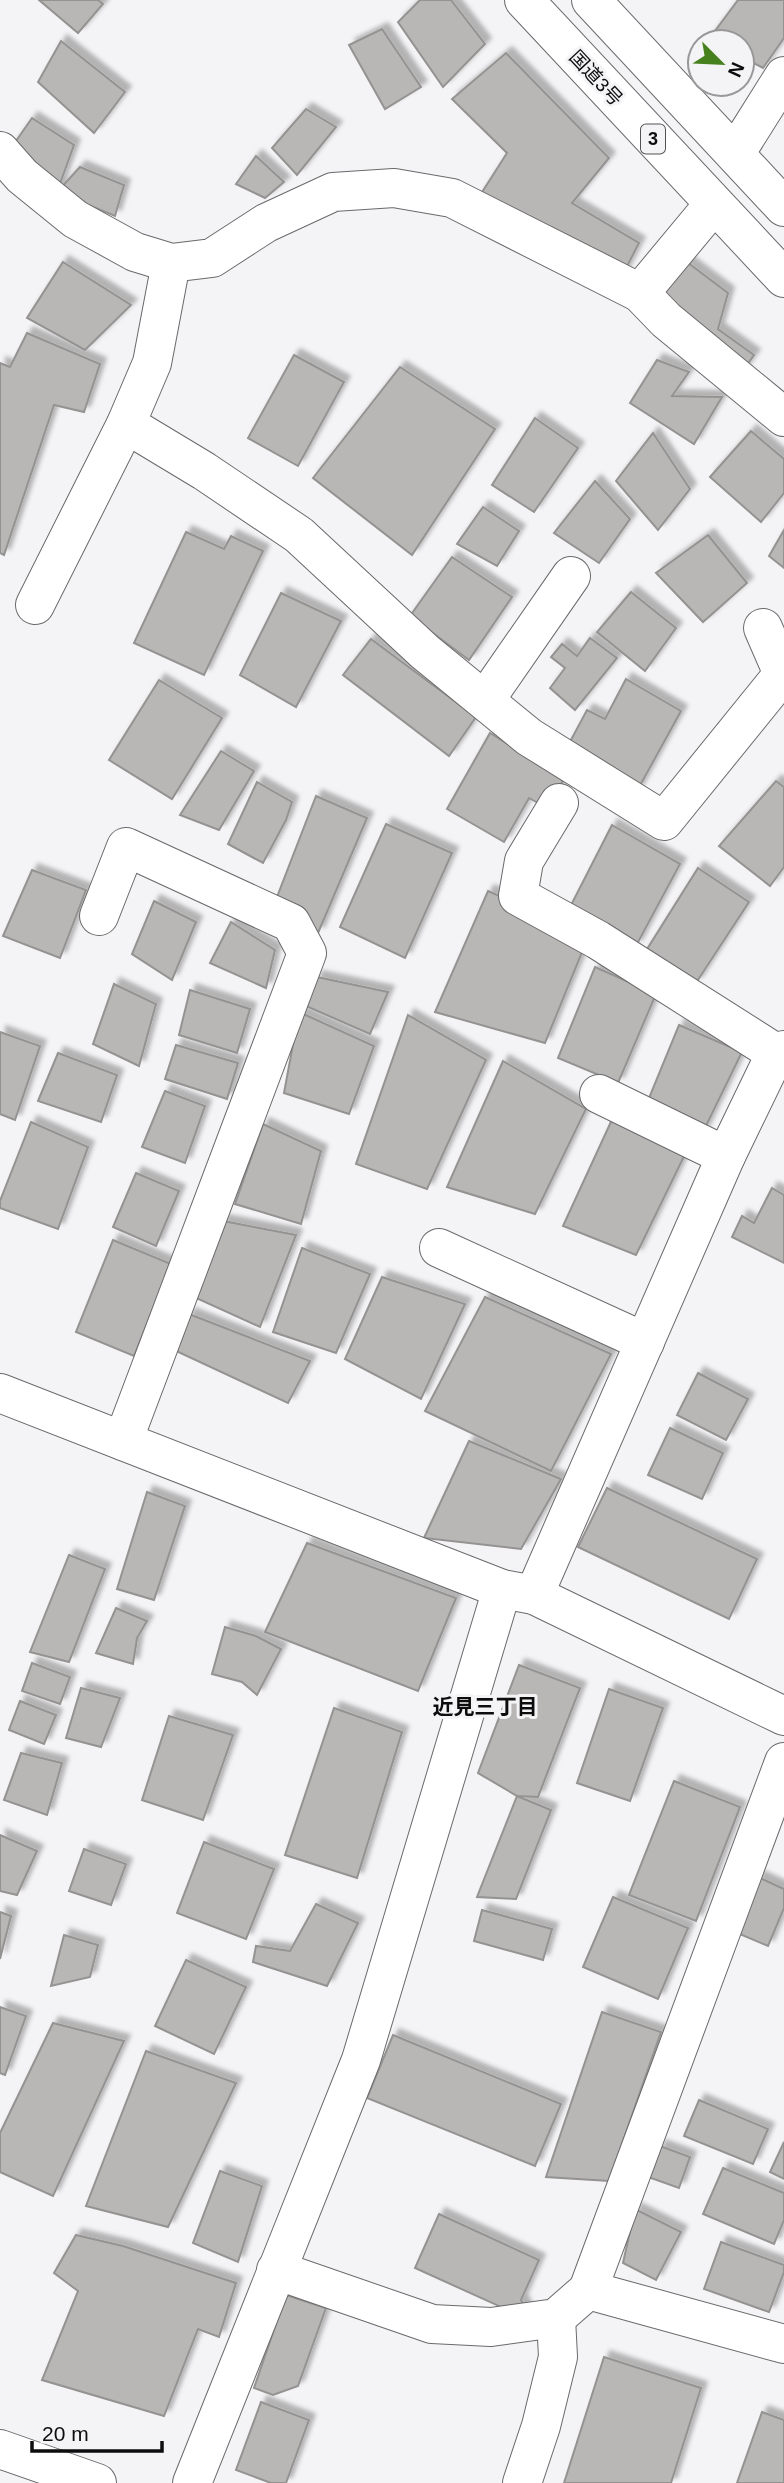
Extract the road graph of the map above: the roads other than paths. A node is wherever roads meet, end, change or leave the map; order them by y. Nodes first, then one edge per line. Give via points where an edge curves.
1 (524, 0) edge
2 (591, 0) edge
3 (784, 76) edge
4 (0, 151) edge
5 (735, 154) junction
6 (713, 204) junction
7 (784, 207) edge
8 (171, 263) junction
9 (784, 278) edge
10 (640, 293) junction
11 (784, 416) edge
12 (126, 424) junction
13 (571, 576) dead end
14 (35, 605) dead end
15 (763, 628) dead end
16 (485, 700) junction
17 (558, 803) dead end
18 (99, 916) dead end
19 (782, 1052) edge
20 (599, 1094) dead end
21 (726, 1156) junction
22 (439, 1248) dead end
23 (645, 1342) junction
24 (0, 1393) edge
25 (123, 1441) junction
26 (518, 1592) junction
27 (784, 1716) edge
28 (784, 1762) edge
29 (276, 2270) junction
30 (588, 2290) junction
31 (556, 2318) junction
32 (784, 2344) edge
33 (0, 2449) edge
34 (97, 2483) edge
35 (192, 2483) edge
36 (522, 2483) edge

1 - 6 main road, 国道3号 / 3
2 - 5 main road
3 - 5 main road
4 - 8 main road via 22,176 75,219 135,252
5 - 7 main road
6 - 9 main road, 国道3号 / 3
6 - 10 main road
8 - 10 main road via 212,258 266,223 333,192 394,188 452,198
8 - 12 main road via 152,363
10 - 11 main road via 666,320
12 - 14 main road
12 - 16 main road via 299,535 425,652
13 - 16 main road
15 - 16 main road via 783,674 664,821 529,737
17 - 19 main road via 524,861 518,896
18 - 25 main road via 126,846 291,923 307,953
19 - 21 main road via 769,1066
20 - 21 main road
21 - 23 main road
22 - 23 main road
23 - 26 main road
24 - 25 main road
25 - 26 main road
26 - 27 main road
26 - 29 main road via 361,2060
28 - 30 main road
29 - 31 main road via 432,2324 491,2327
29 - 35 main road
30 - 31 main road
30 - 32 main road
31 - 36 main road via 558,2357
33 - 34 main road

